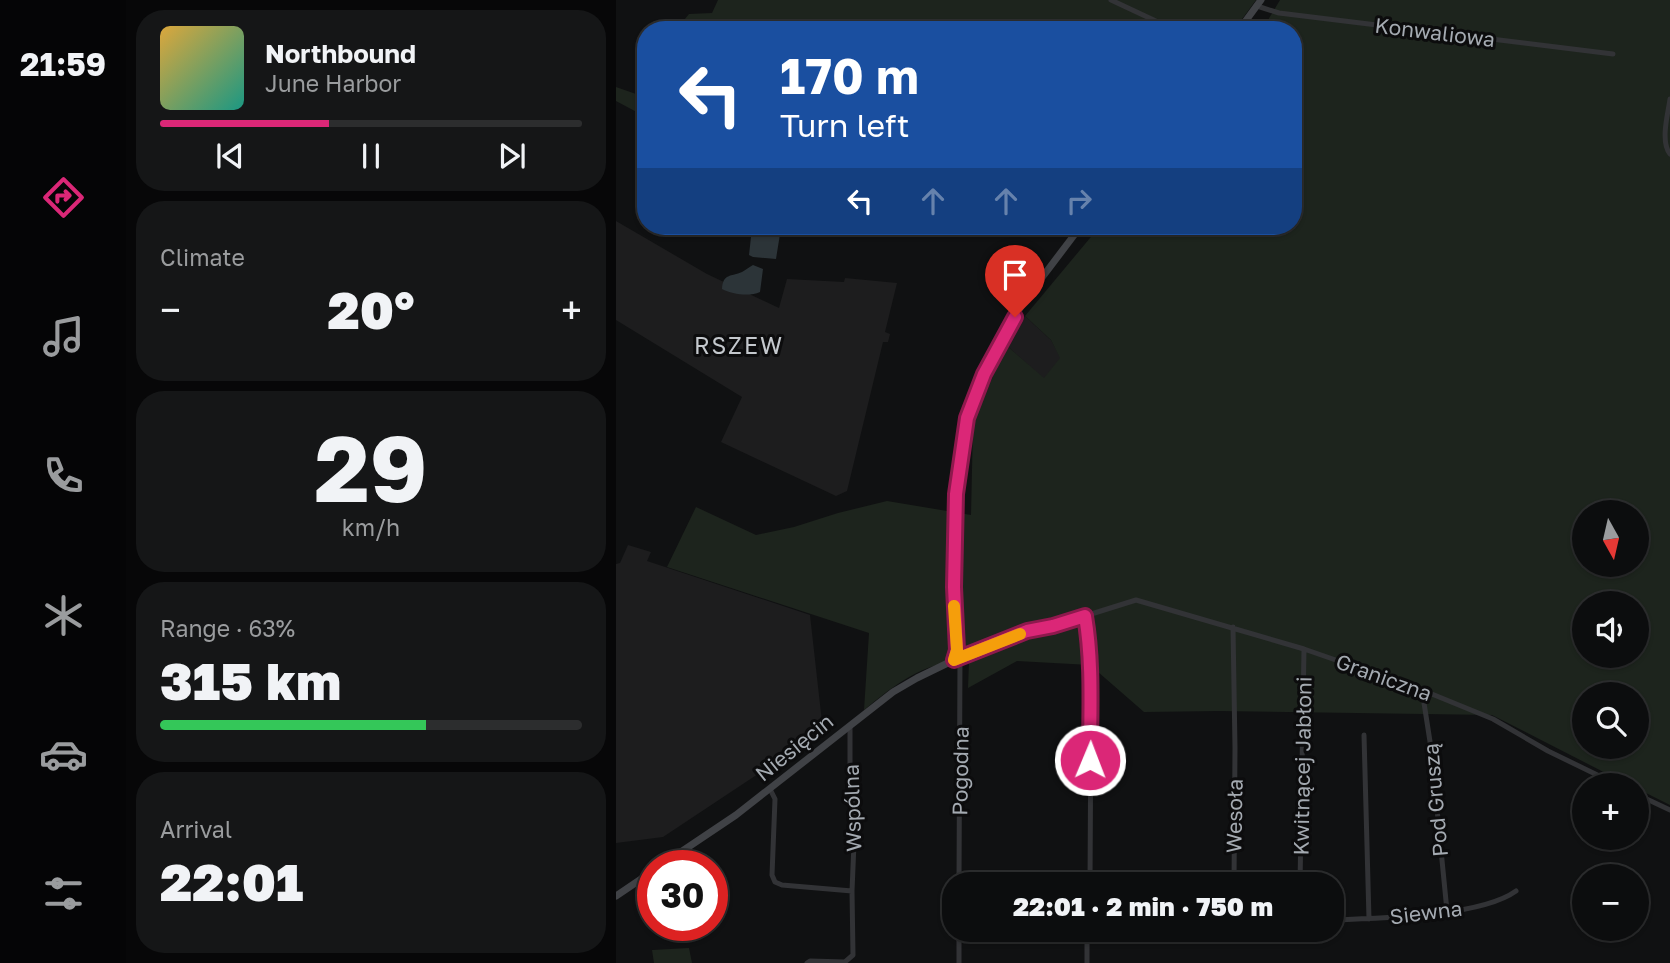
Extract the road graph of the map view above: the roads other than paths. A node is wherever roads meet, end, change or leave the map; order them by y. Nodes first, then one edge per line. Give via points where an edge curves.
1 (1111, 0) edge
2 (1259, 3) edge
3 (1156, 21) edge
4 (1246, 21) edge
5 (1613, 54) dead end
6 (1670, 99) edge
7 (1670, 154) edge
8 (1075, 235) edge
9 (1085, 616) junction
10 (1233, 627) junction
11 (1304, 649) junction
12 (957, 659) junction
13 (1422, 690) junction
14 (850, 725) junction
15 (1364, 736) dead end
16 (1593, 773) edge
17 (770, 789) junction
18 (1649, 800) edge
19 (1670, 810) edge
20 (683, 850) edge
21 (959, 872) edge
22 (1090, 872) edge
23 (1234, 872) edge
24 (1300, 872) edge
25 (637, 882) edge
26 (852, 891) junction
27 (1516, 891) dead end
28 (616, 896) edge
29 (1447, 911) junction
30 (1369, 919) junction
31 (1344, 920) edge
32 (959, 942) edge
33 (1087, 942) edge
34 (807, 963) edge
35 (959, 963) edge
36 (1087, 963) edge

1 - 3 street
2 - 4 street
2 - 5 street, Konwaliowa via 1279,13
6 - 7 street via 1665,142
8 - 12 street via 1025,300 969,407 956,494
9 - 10 street, Graniczna via 1136,600
9 - 12 street via 1027,631
9 - 22 street via 1091,707
10 - 11 street, Graniczna
10 - 23 street, Wesoła
11 - 13 street, Graniczna
11 - 24 street, Kwitnącej Jabłoni
12 - 14 street, Niesięcin via 910,681
12 - 21 street, Pogodna
13 - 16 street, Graniczna via 1493,719
13 - 29 street, Pod Gruszą
14 - 17 street, Niesięcin
14 - 26 street, Wspólna via 855,819
15 - 30 street
17 - 20 street, Niesięcin
17 - 26 street via 775,799 775,882
18 - 19 street
25 - 28 street
26 - 34 street, Wspólna via 853,955 845,961
27 - 29 street, Siewna via 1484,905
29 - 30 street, Siewna
30 - 31 street, Siewna
32 - 35 street
33 - 36 street

